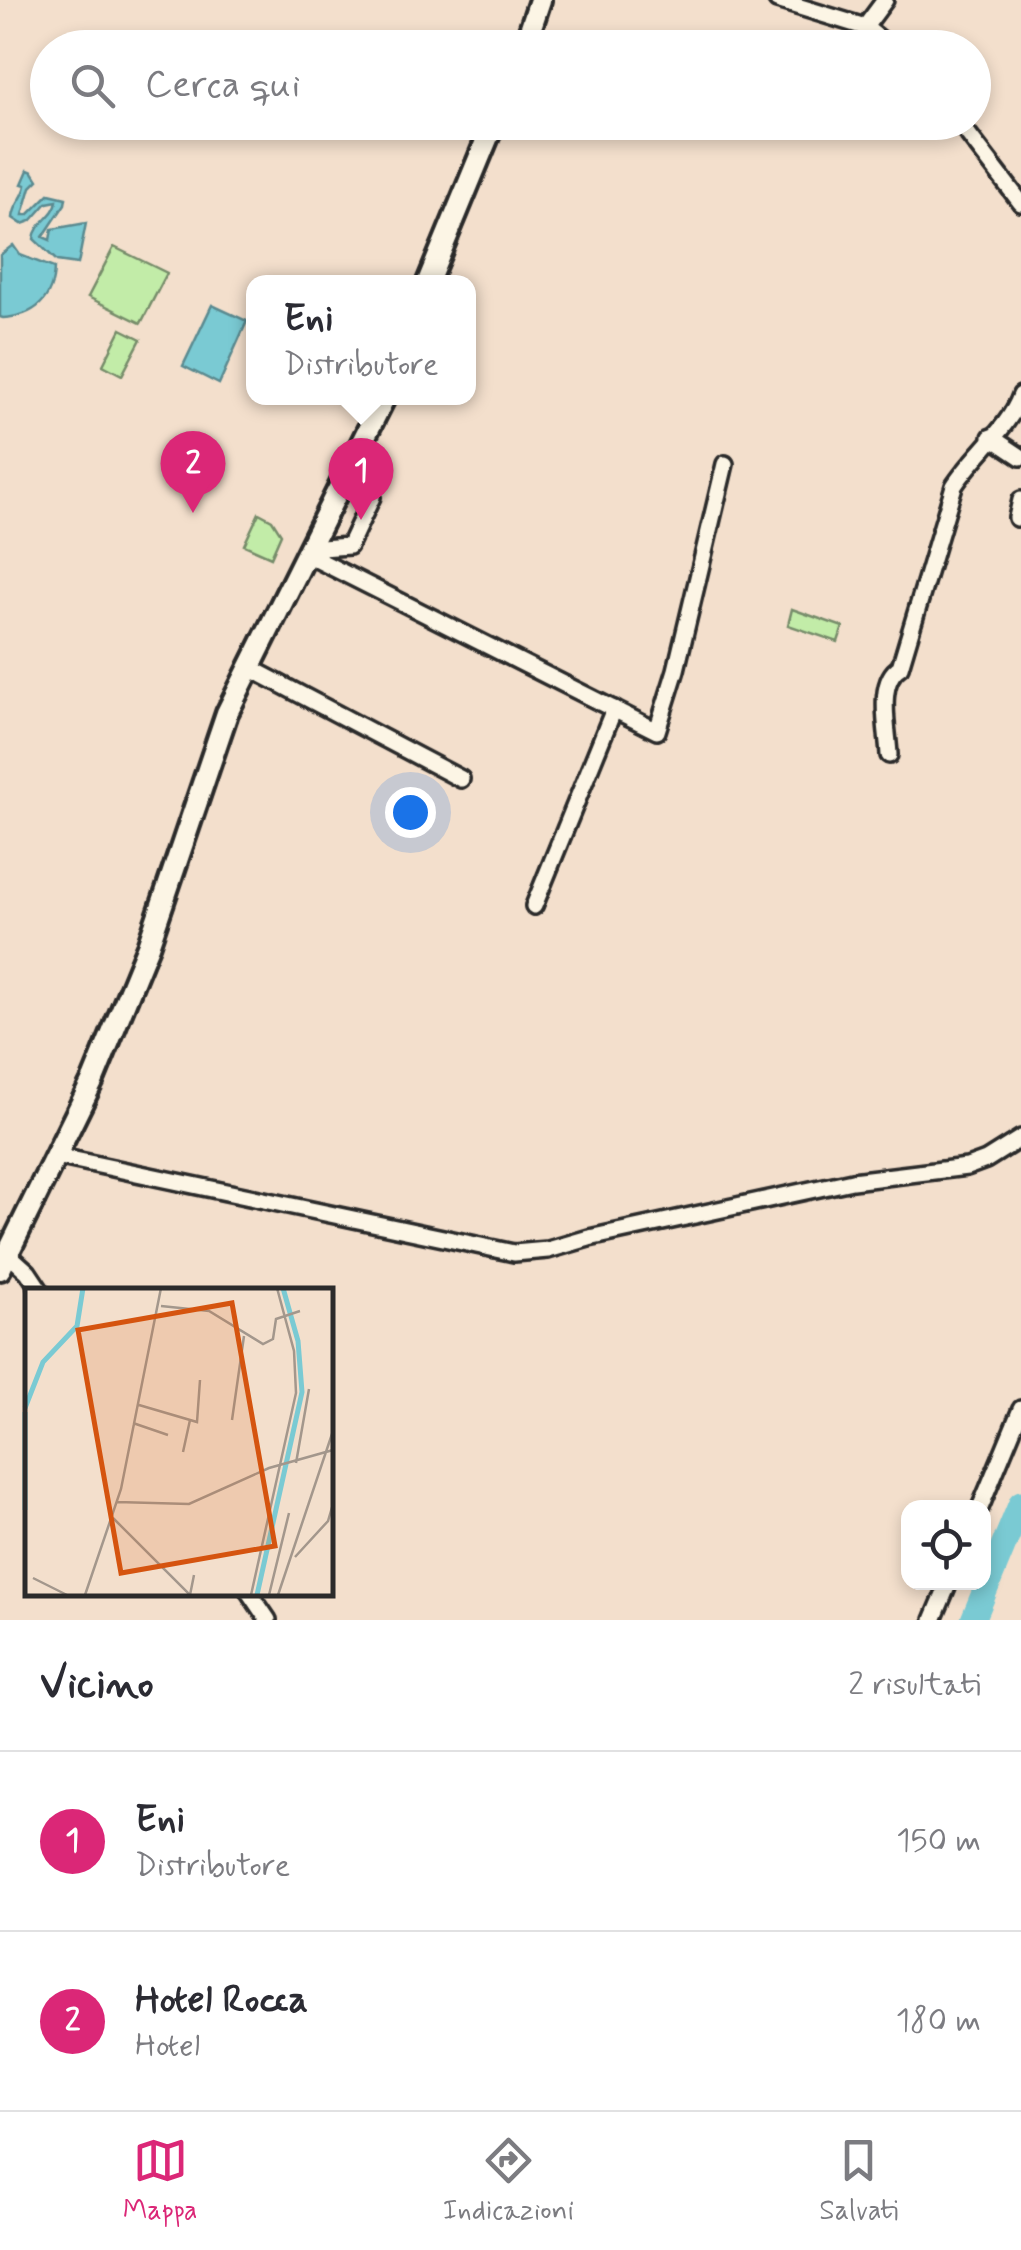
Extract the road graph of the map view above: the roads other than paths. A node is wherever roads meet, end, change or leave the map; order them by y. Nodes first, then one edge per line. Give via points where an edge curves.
1 (540, 0) edge
2 (777, 0) edge
3 (884, 0) edge
4 (865, 27) junction
5 (530, 30) edge
6 (869, 30) edge
7 (487, 140) edge
8 (973, 140) edge
9 (1021, 204) edge
10 (431, 275) edge
11 (1021, 396) edge
12 (380, 405) edge
13 (991, 438) junction
14 (1021, 457) edge
15 (353, 460) junction
16 (726, 464) dead end
17 (1021, 500) edge
18 (1017, 518) dead end
19 (307, 551) junction
20 (248, 667) junction
21 (614, 709) junction
22 (889, 755) dead end
23 (461, 779) dead end
24 (534, 906) dead end
25 (1021, 1138) edge
26 (56, 1156) junction
27 (4, 1262) edge
28 (39, 1288) edge
29 (1021, 1409) edge
30 (983, 1500) edge
31 (946, 1590) edge
32 (250, 1595) edge
33 (268, 1620) edge
34 (933, 1620) edge

1 - 5 main road
2 - 4 street
3 - 4 street
4 - 6 street
7 - 10 main road
8 - 9 street
11 - 13 street
12 - 15 main road
13 - 14 street
13 - 22 street via 954,486 900,667 886,684
15 - 19 main road
15 - 19 street via 372,497 349,546
16 - 21 street via 657,731
17 - 18 street
19 - 20 main road
19 - 21 street
20 - 23 street
20 - 26 main road via 204,774 148,946
21 - 24 street
25 - 26 street via 967,1167 852,1181 514,1253
26 - 27 main road
27 - 28 street via 28,1272
29 - 30 street
31 - 34 street
32 - 33 street

